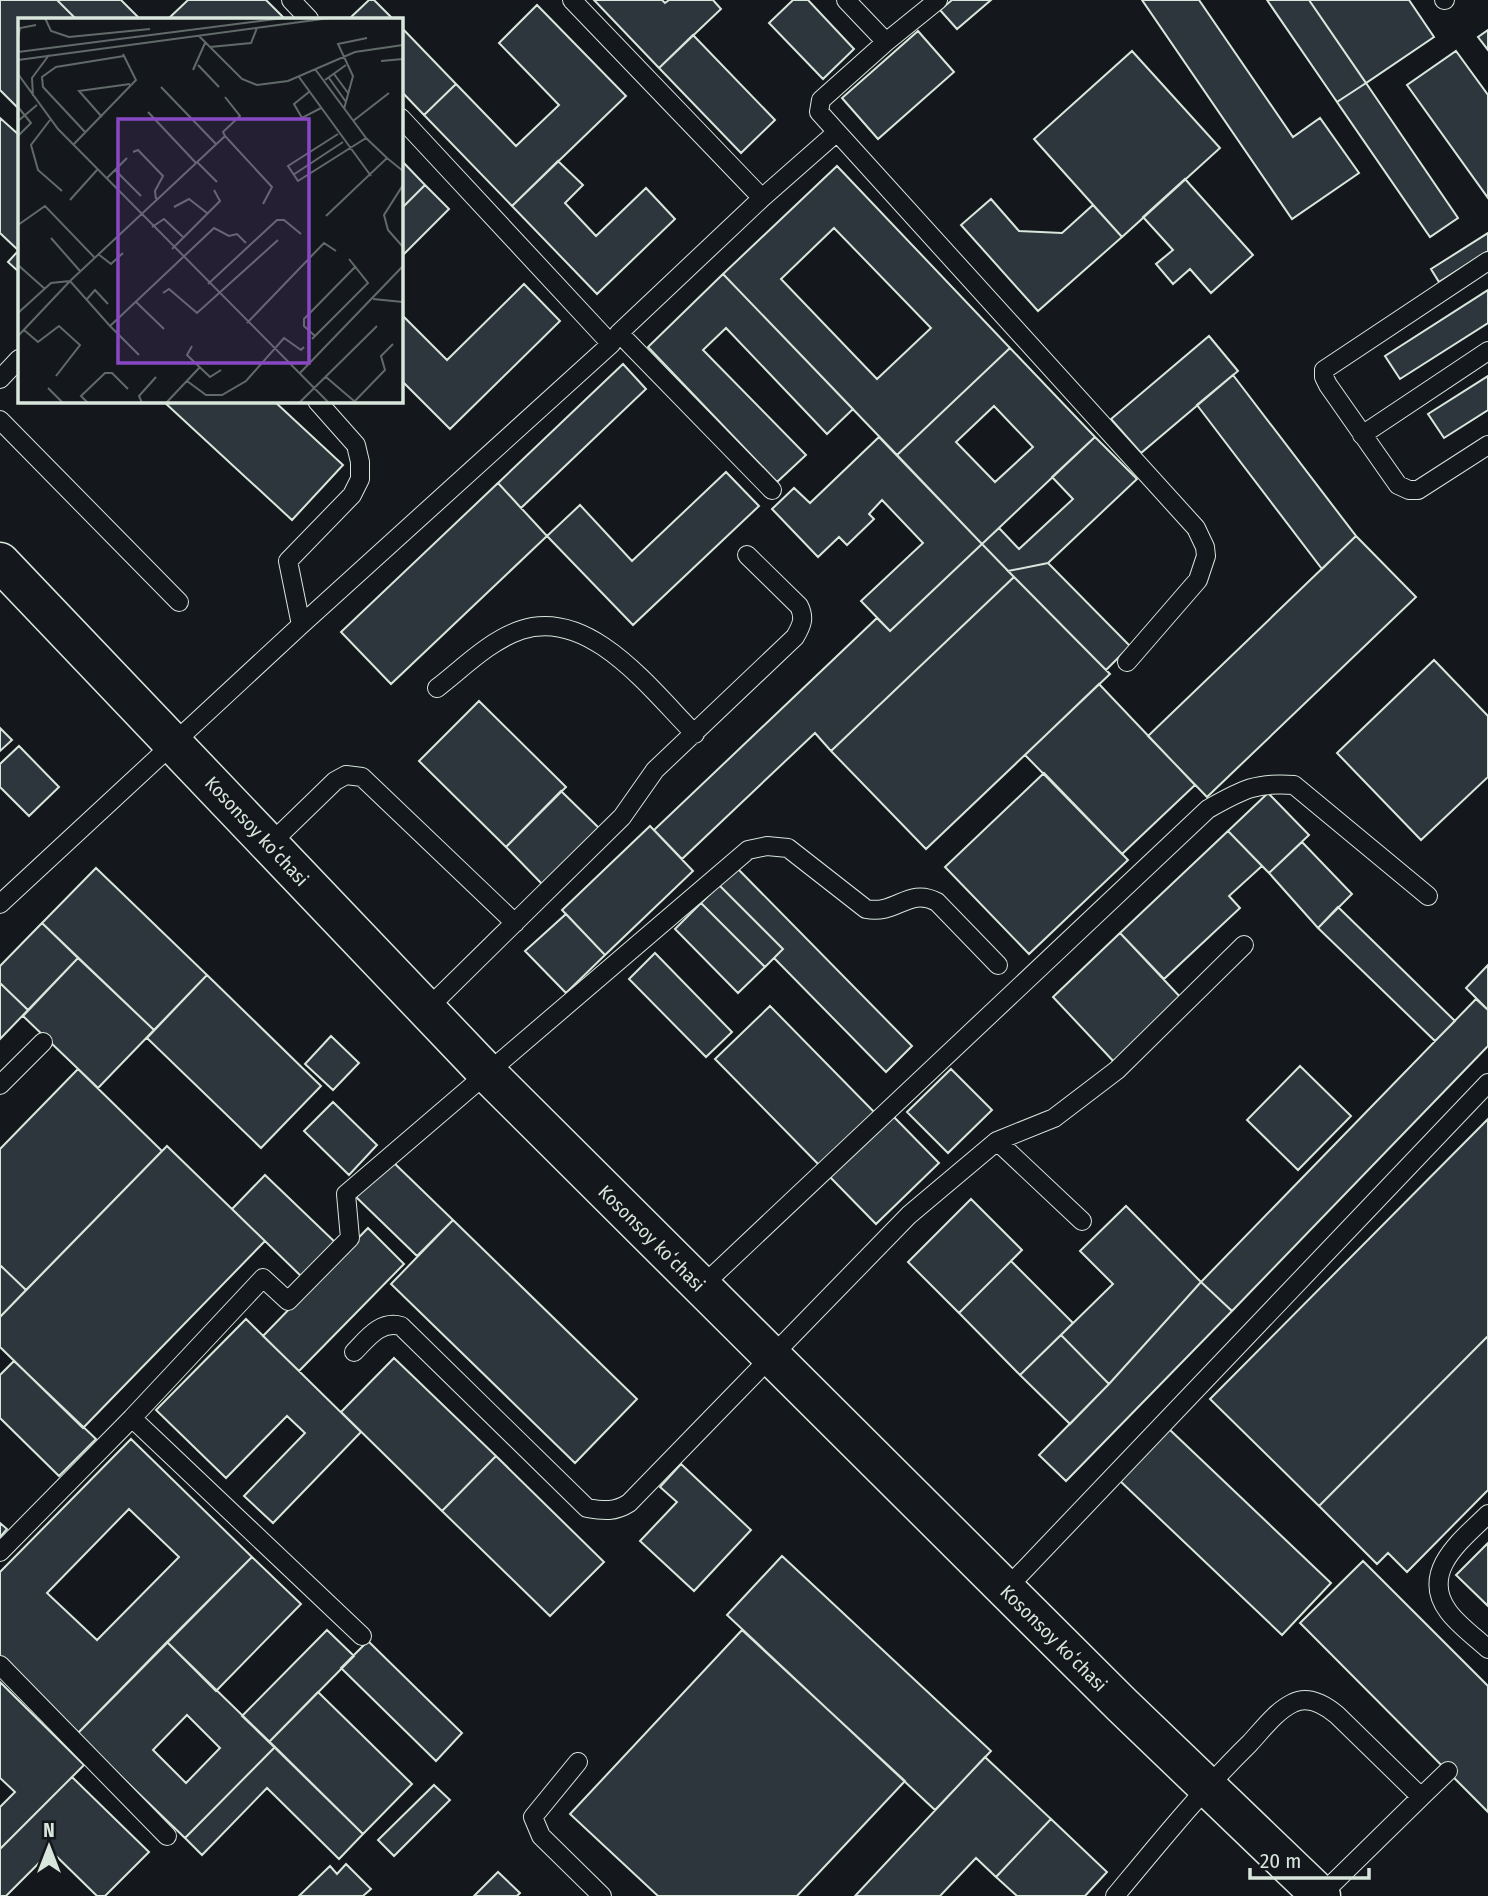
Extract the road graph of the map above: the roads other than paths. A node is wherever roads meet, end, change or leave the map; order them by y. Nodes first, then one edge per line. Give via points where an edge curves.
1 (291, 0) edge
2 (572, 0) edge
3 (846, 0) edge
4 (938, 0) edge
5 (308, 18) edge
6 (886, 42) junction
7 (402, 119) edge
8 (837, 132) junction
9 (762, 198) junction
10 (1488, 261) edge
11 (615, 338) junction
12 (1488, 352) edge
13 (18, 360) edge
14 (0, 379) edge
15 (318, 402) edge
16 (0, 420) edge
17 (1362, 435) junction
18 (1488, 445) edge
19 (772, 490) dead end
20 (747, 555) dead end
21 (0, 562) edge
22 (179, 602) dead end
23 (301, 625) junction
24 (1127, 662) dead end
25 (437, 688) dead end
26 (695, 733) junction
27 (174, 742) junction
28 (270, 844) junction
29 (1429, 896) dead end
30 (0, 904) edge
31 (515, 923) junction
32 (1244, 945) dead end
33 (998, 965) dead end
34 (426, 1010) junction
35 (43, 1042) dead end
36 (488, 1074) junction
37 (1488, 1083) edge
38 (0, 1084) edge
39 (997, 1141) junction
40 (1082, 1221) dead end
41 (701, 1287) junction
42 (354, 1352) dead end
43 (771, 1357) junction
44 (132, 1418) junction
45 (1488, 1514) edge
46 (0, 1552) edge
47 (1005, 1590) junction
48 (362, 1636) dead end
49 (1488, 1649) edge
50 (0, 1665) edge
51 (578, 1762) dead end
52 (1448, 1771) dead end
53 (1206, 1787) junction
54 (1421, 1797) junction
55 (167, 1836) dead end
56 (602, 1896) edge
57 (1115, 1896) edge
58 (1321, 1896) edge

1 - 5 lane
2 - 9 lane
3 - 6 lane
4 - 6 lane
6 - 8 lane via 821,100 819,112
7 - 11 lane
8 - 9 lane
8 - 24 lane via 1196,528 1206,556 1198,580
9 - 11 lane
10 - 17 lane via 1324,370 1328,385
11 - 19 lane
11 - 23 lane
12 - 17 lane
13 - 14 lane
15 - 23 lane via 356,445 360,479 352,495 288,561
16 - 22 lane
17 - 18 lane via 1398,485 1409,490 1426,486
20 - 26 lane via 799,606 802,626
21 - 27 main road, Kosonsoy koʻchasi
23 - 27 lane
25 - 26 lane via 491,645 522,630 558,626 591,637 614,654
26 - 31 lane via 654,770 622,817
27 - 28 main road, Kosonsoy koʻchasi
27 - 30 lane
28 - 31 lane via 335,781 346,775 362,777
28 - 34 main road, Kosonsoy koʻchasi
29 - 41 lane via 1294,785 1268,783 1242,789 1208,808
31 - 34 lane
32 - 39 lane via 1117,1070 1054,1118
33 - 36 lane via 927,896 916,896 880,912 866,909 788,848 748,850
34 - 36 main road, Kosonsoy koʻchasi
35 - 38 lane
36 - 41 main road, Kosonsoy koʻchasi
36 - 44 lane via 346,1194 350,1238 327,1264 288,1301 263,1278
37 - 47 lane
39 - 40 lane
39 - 43 lane via 909,1215
41 - 43 main road, Kosonsoy koʻchasi
42 - 43 lane via 380,1327 401,1326 587,1508 604,1511 629,1503
43 - 47 main road, Kosonsoy koʻchasi
44 - 46 lane
44 - 48 lane
45 - 49 lane via 1448,1555 1438,1575 1448,1611
47 - 53 main road, Kosonsoy koʻchasi
50 - 55 lane
51 - 56 lane via 533,1817 541,1836
52 - 54 lane
53 - 54 lane via 1279,1713 1305,1700 1322,1703 1337,1715
53 - 57 lane
53 - 58 main road, Kosonsoy koʻchasi
54 - 58 lane

